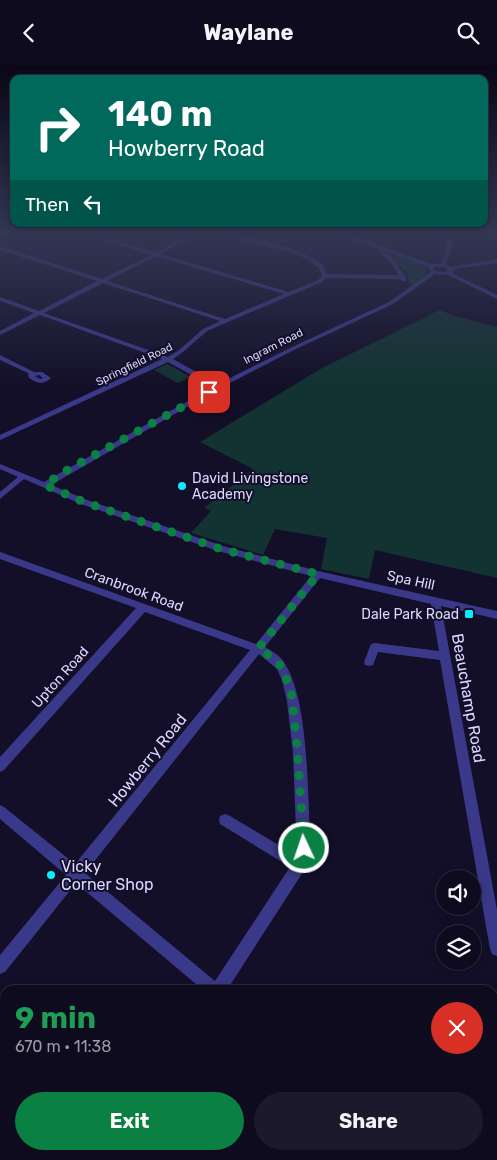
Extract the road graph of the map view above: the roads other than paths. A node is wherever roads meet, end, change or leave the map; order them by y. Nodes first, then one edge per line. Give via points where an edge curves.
1 (95, 285) edge
2 (111, 285) edge
3 (259, 285) edge
4 (310, 285) edge
5 (405, 285) edge
6 (416, 285) edge
7 (475, 285) edge
8 (409, 292) junction
9 (289, 294) junction
10 (497, 297) edge
11 (0, 299) edge
12 (39, 314) junction
13 (225, 321) junction
14 (0, 333) edge
15 (0, 357) edge
16 (168, 359) junction
17 (32, 374) dead end
18 (218, 387) junction
19 (0, 438) edge
20 (0, 467) edge
21 (22, 477) junction
22 (45, 485) junction
23 (0, 496) edge
24 (0, 555) edge
25 (318, 574) junction
26 (435, 600) junction
27 (143, 607) junction
28 (497, 615) edge
29 (258, 649) junction
30 (445, 656) junction
31 (369, 662) dead end
32 (0, 767) edge
33 (0, 811) edge
34 (225, 820) dead end
35 (300, 865) junction
36 (76, 873) junction
37 (497, 949) edge
38 (0, 967) edge
39 (210, 985) edge
40 (219, 985) edge

1 - 12 street
2 - 13 street
3 - 9 street
4 - 9 street, Springfield Road
5 - 8 street
6 - 8 street, Ingram Road
7 - 10 street
8 - 18 street, Ingram Road
9 - 13 street, Springfield Road
11 - 12 street
12 - 14 street
12 - 16 street
13 - 16 street, Springfield Road via 202,332 186,349
15 - 17 street
16 - 18 street
16 - 19 street, Springfield Road
18 - 22 street, Ingram Road
20 - 21 street, Spa Hill
21 - 22 street, Spa Hill
21 - 23 street
22 - 25 street, Spa Hill via 84,502 221,549
24 - 27 street, Cranbrook Road
25 - 26 street, Spa Hill
25 - 29 street, Howberry Road
26 - 28 street, Spa Hill
26 - 30 street, Beauchamp Road
27 - 29 street, Cranbrook Road
27 - 32 street, Upton Road
29 - 35 street, Cranbrook Road via 281,666 291,691 304,848
29 - 36 street, Howberry Road
30 - 31 street via 375,647
30 - 37 street, Beauchamp Road
33 - 36 street
34 - 35 street
35 - 40 street
36 - 38 street, Howberry Road
36 - 39 street

